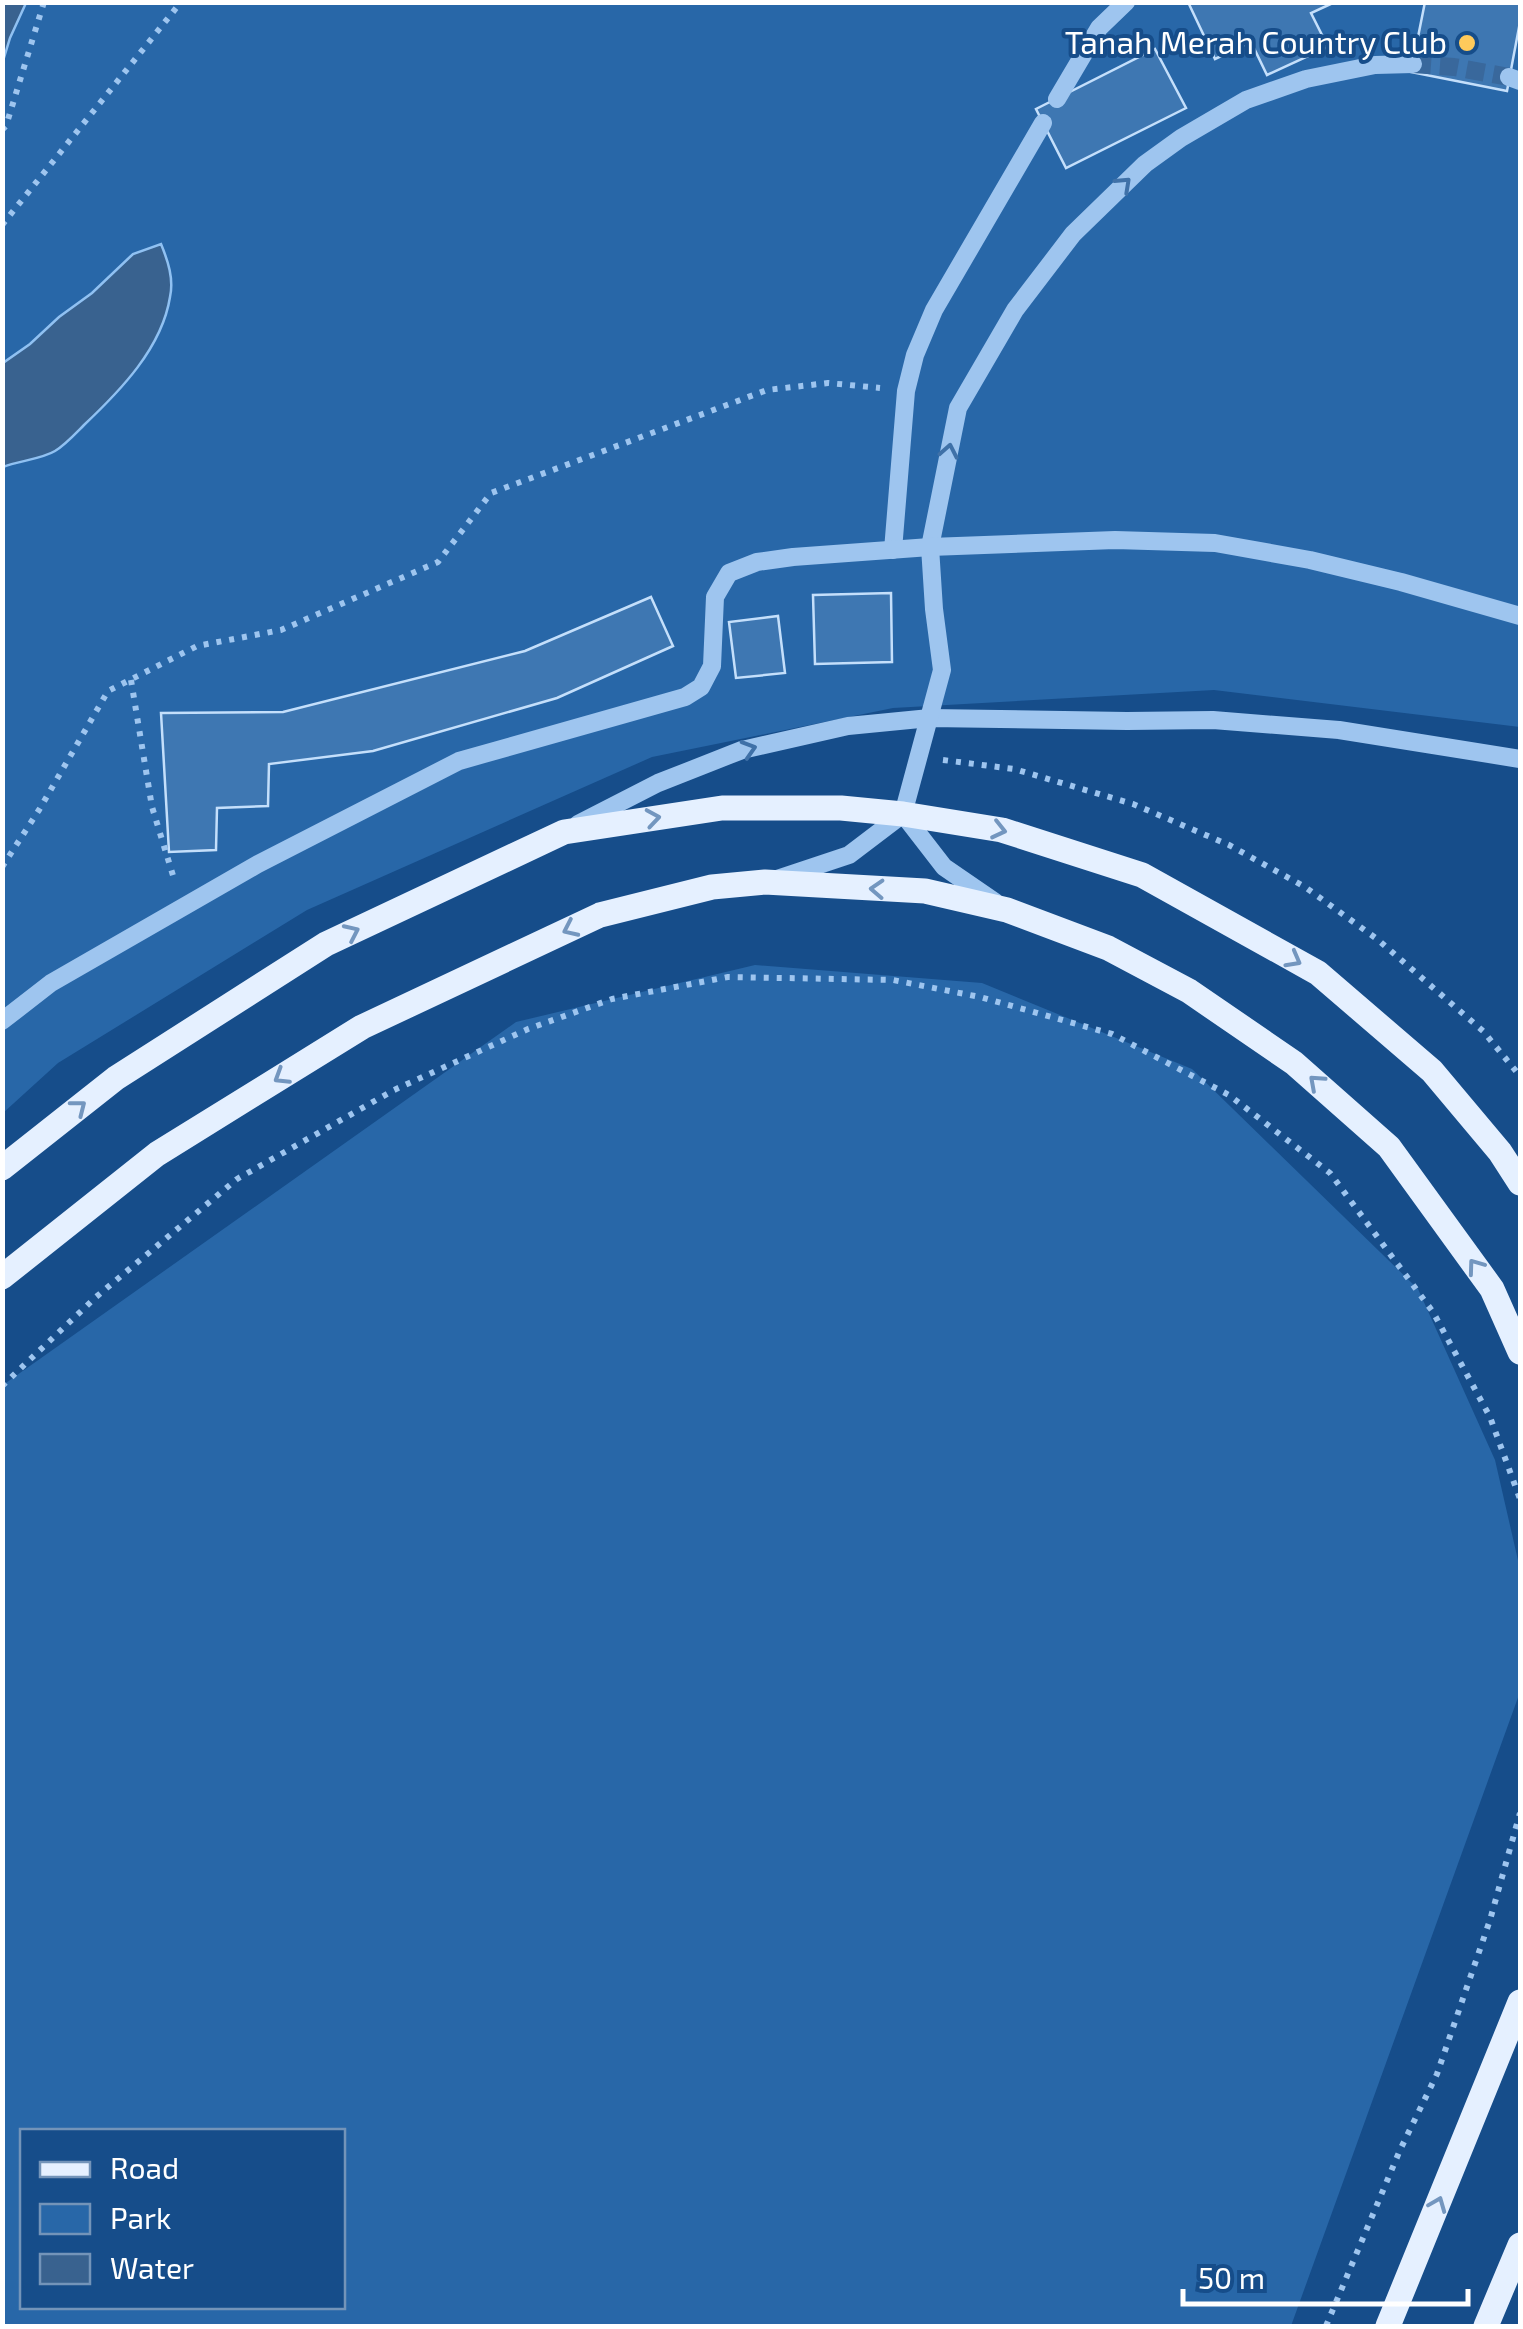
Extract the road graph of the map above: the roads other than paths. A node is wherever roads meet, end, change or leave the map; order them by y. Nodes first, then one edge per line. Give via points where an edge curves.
1 (1126, 2) edge
2 (1413, 64) tunnel mouth
3 (1058, 99) dead end
4 (1044, 123) dead end
5 (930, 547) junction
6 (893, 550) junction
7 (1520, 616) edge
8 (930, 718) junction
9 (1520, 758) edge
10 (902, 814) junction
11 (564, 832) junction
12 (766, 882) junction
13 (1007, 910) junction
14 (2, 1021) edge
15 (2, 1168) edge
16 (1520, 1183) edge
17 (2, 1277) edge
18 (1520, 1352) edge
19 (1520, 2002) edge
20 (1520, 2245) edge
21 (1388, 2326) edge
22 (1486, 2326) edge

1 - 3 lane via 1099,28
5 -> 2 lane via 958,408 1015,310 1073,234 1145,164 1246,100 1306,78
4 - 6 lane via 934,310 915,355
5 - 6 lane
5 - 7 lane via 1215,543 1310,560
5 - 8 lane via 942,670
6 - 14 lane via 792,557 730,573 716,597 712,666 701,687 459,761 258,864 50,984
8 - 9 lane via 1213,720 1339,730
8 - 10 lane
11 -> 8 lane via 658,783 742,750 848,726
11 -> 10 main road via 722,808
10 - 12 lane via 850,856
10 - 13 lane via 944,867
10 -> 16 main road via 1002,830 1142,875 1318,974 1432,1072
15 -> 11 main road via 116,1078 326,944
13 -> 12 main road via 925,891
12 -> 17 main road via 712,887 600,915 362,1027 158,1154
18 -> 13 main road via 1492,1289 1388,1147 1294,1062 1124,956
21 -> 19 main road
20 - 22 main road

